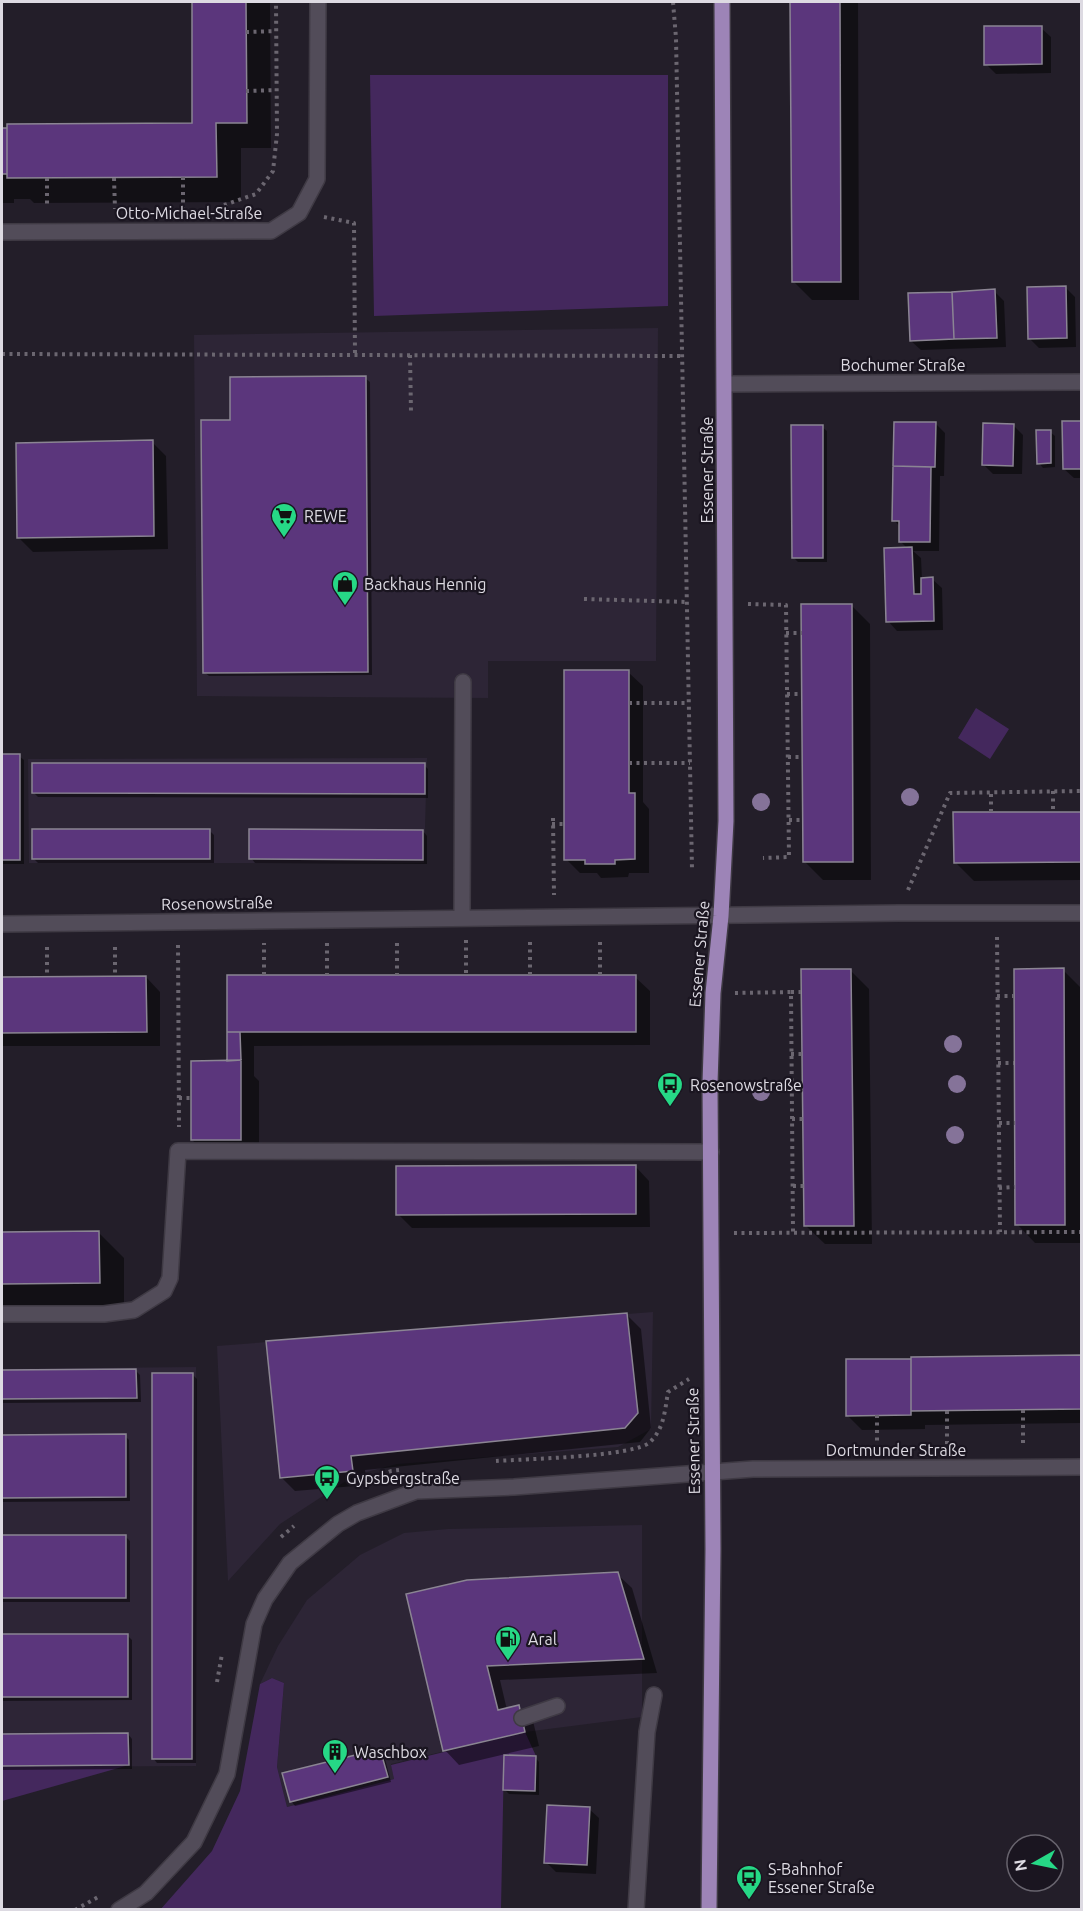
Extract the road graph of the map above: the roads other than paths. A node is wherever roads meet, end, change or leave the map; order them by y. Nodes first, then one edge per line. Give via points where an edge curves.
1 (318, 2) edge
2 (722, 2) edge
3 (2, 232) edge
4 (1082, 382) edge
5 (725, 384) junction
6 (463, 682) dead end
7 (1082, 913) edge
8 (721, 916) junction
9 (463, 918) junction
10 (2, 924) edge
11 (711, 1152) junction
12 (2, 1314) edge
13 (1082, 1467) edge
14 (712, 1473) junction
15 (654, 1695) dead end
16 (557, 1706) dead end
17 (522, 1718) dead end
18 (119, 1910) edge
19 (636, 1910) edge
20 (709, 1910) edge

1 - 3 street, Otto-Michael-Straße via 317,179 299,213 271,231
2 - 5 main road, Essener Straße
4 - 5 street, Bochumer Straße
5 - 8 main road, Essener Straße via 726,821
6 - 9 street
7 - 8 street, Rosenowstraße
8 - 9 street, Rosenowstraße
8 - 11 main road, Essener Straße via 713,993
9 - 10 street, Rosenowstraße
11 - 12 street via 178,1151 170,1278 164,1291 134,1310 104,1314
11 - 14 main road, Essener Straße
13 - 14 street, Dortmunder Straße
14 - 18 street via 416,1491 338,1524 290,1563 265,1599 254,1624 226,1774 194,1842 146,1893
14 - 20 main road, Essener Straße
15 - 19 street via 647,1732
16 - 17 street

